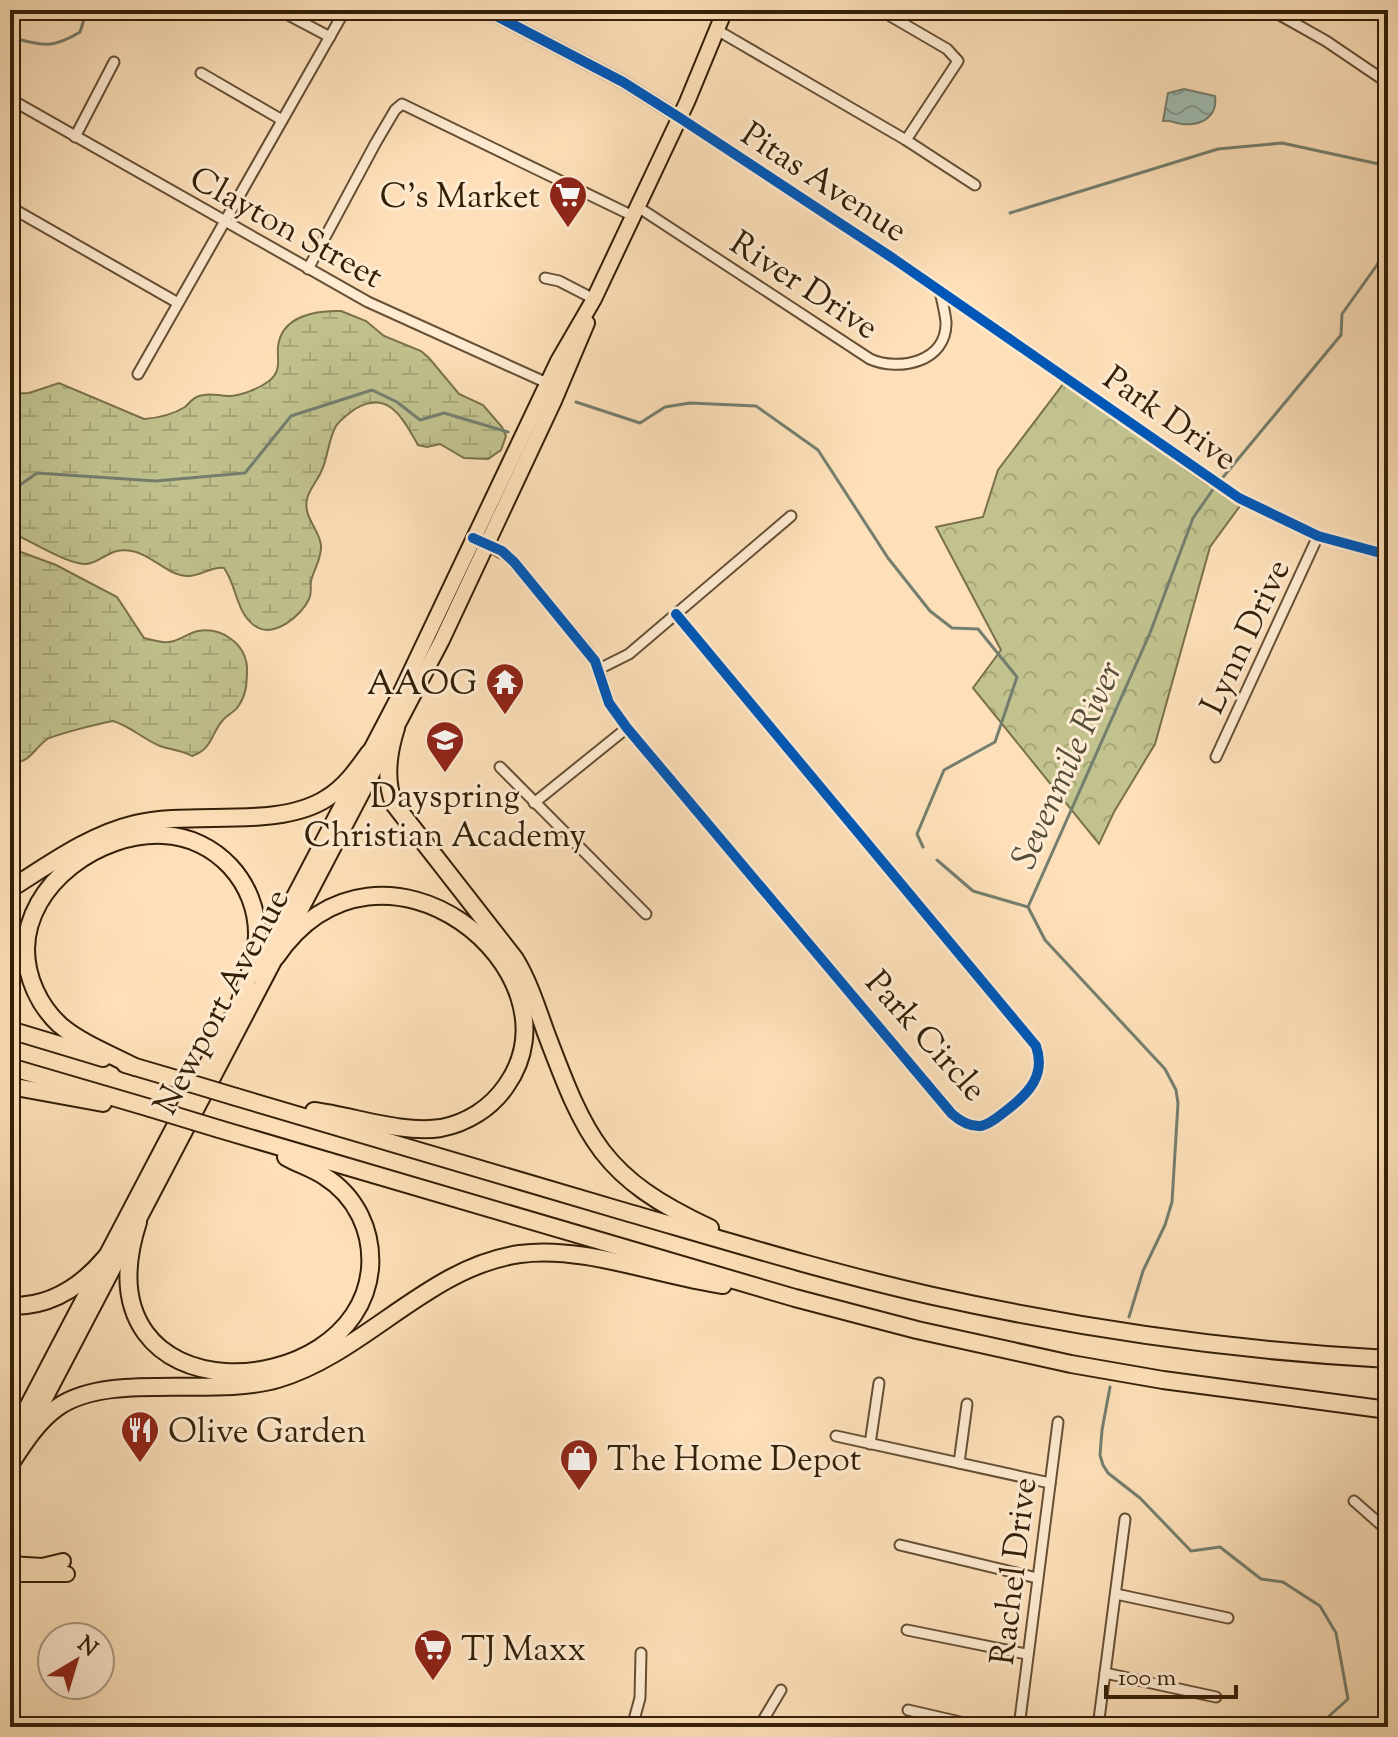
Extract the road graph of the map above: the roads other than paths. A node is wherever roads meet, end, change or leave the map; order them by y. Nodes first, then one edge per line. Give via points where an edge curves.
1 (279, 10) edge
2 (345, 10) edge
3 (485, 10) edge
4 (725, 10) edge
5 (880, 10) edge
6 (1271, 10) edge
7 (717, 30) junction
8 (330, 37) junction
9 (114, 62) dead end
10 (201, 73) dead end
11 (1388, 83) edge
12 (10, 99) edge
13 (680, 118) junction
14 (282, 120) junction
15 (75, 137) junction
16 (906, 140) junction
17 (975, 185) dead end
18 (10, 207) edge
19 (636, 212) junction
20 (223, 222) junction
21 (308, 269) junction
22 (545, 278) dead end
23 (940, 291) junction
24 (594, 299) junction
25 (178, 303) junction
26 (138, 374) dead end
27 (547, 383) junction
28 (791, 516) dead end
29 (1318, 536) junction
30 (473, 538) junction
31 (487, 545) junction
32 (1388, 555) edge
33 (676, 614) junction
34 (599, 669) junction
35 (396, 728) junction
36 (627, 728) junction
37 (369, 753) junction
38 (1216, 757) dead end
39 (500, 767) dead end
40 (534, 803) junction
41 (10, 889) edge
42 (646, 914) dead end
43 (276, 957) junction
44 (240, 1001) junction
45 (10, 1030) edge
46 (10, 1067) edge
47 (135, 1067) junction
48 (10, 1086) edge
49 (264, 1105) junction
50 (150, 1108) junction
51 (253, 1138) junction
52 (138, 1222) junction
53 (762, 1252) junction
54 (106, 1257) junction
55 (776, 1292) junction
56 (10, 1306) edge
57 (1388, 1359) edge
58 (879, 1383) dead end
59 (967, 1404) dead end
60 (1388, 1410) edge
61 (1058, 1422) dead end
62 (836, 1436) dead end
63 (10, 1439) edge
64 (870, 1444) junction
65 (959, 1463) junction
66 (10, 1464) edge
67 (1050, 1483) junction
68 (1354, 1501) dead end
69 (1125, 1519) dead end
70 (1388, 1531) edge
71 (900, 1545) dead end
72 (10, 1564) edge
73 (10, 1574) edge
74 (1037, 1578) junction
75 (1116, 1594) junction
76 (1228, 1618) dead end
77 (907, 1630) dead end
78 (641, 1653) dead end
79 (1026, 1654) junction
80 (1105, 1673) junction
81 (781, 1690) dead end
82 (1216, 1697) dead end
83 (908, 1710) dead end
84 (632, 1727) edge
85 (759, 1727) edge
86 (982, 1727) edge
87 (1019, 1727) edge
88 (1098, 1727) edge

1 - 8 street
2 - 8 street
3 - 13 street
4 - 7 main road, Newport Avenue
5 - 16 street via 947,49 958,61
6 - 11 street
7 - 13 main road, Newport Avenue
7 - 16 street
8 - 14 street
9 - 15 street
10 - 14 street
12 - 15 street, Clayton Street
13 - 19 main road, Newport Avenue
13 - 23 street, Pitas Avenue
14 - 20 street
15 - 20 street, Clayton Street
16 - 17 street
18 - 25 street
19 - 21 street via 402,104
19 - 23 street, River Drive via 883,365 910,365 941,343 946,323
19 - 24 main road, Newport Avenue
20 - 21 street, Clayton Street
20 - 25 street
21 - 27 street, Clayton Street via 382,309
22 - 24 street
23 - 29 street, Park Drive via 1239,498
24 - 27 main road, Newport Avenue
24 - 31 main road, Newport Avenue via 567,372
25 - 26 street
27 - 30 main road, Newport Avenue
28 - 33 street
29 - 32 street, Park Drive
29 - 38 street, Lynn Drive
30 - 31 street, Park Circle
30 - 37 main road, Newport Avenue
31 - 34 street, Park Circle via 509,557
31 - 35 main road, Newport Avenue
33 - 34 street via 629,654
33 - 36 street, Park Circle via 1036,1046 1039,1071 1022,1098 981,1126 952,1114
34 - 36 street, Park Circle via 609,703
35 - 43 main road, Newport Avenue
35 - 53 highway via 388,765 394,804 519,966 574,1106 596,1145 655,1200
36 - 40 street
37 - 41 highway via 336,792 305,809 127,826 90,840
37 - 44 main road, Newport Avenue
39 - 40 street
40 - 42 street
43 - 49 highway via 309,920 344,900 382,896 427,904 465,924 501,961 520,1003 524,1039 500,1094 453,1125 417,1128
43 - 52 main road, Newport Avenue
44 - 47 highway via 253,960 256,922 246,889 225,861 194,842 157,835 123,841 78,862 49,887 33,913 26,946 30,976 42,1003 61,1026
44 - 54 main road, Newport Avenue
45 - 47 highway
46 - 50 highway
47 - 49 highway, bridge
48 - 50 highway
49 - 53 highway
50 - 51 highway, bridge
51 - 52 highway via 330,1180 364,1223 370,1257 365,1291 348,1323 323,1345 283,1363 239,1373 207,1371 174,1358 150,1337 132,1305 128,1266
51 - 55 highway
52 - 66 main road, Newport Avenue
53 - 57 highway via 904,1289 1060,1321 1216,1344
54 - 56 highway via 57,1297
54 - 63 main road, Newport Avenue
55 - 60 highway via 917,1330 1102,1370
55 - 66 highway via 561,1253 511,1255 455,1276 287,1376 248,1385 108,1390 76,1397 50,1413
58 - 64 street
59 - 65 street
61 - 67 street, Rachel Drive
62 - 64 street
64 - 65 street
65 - 67 street
67 - 74 street, Rachel Drive
68 - 70 street
69 - 75 street
71 - 74 street
72 - 73 main road via 65,1568
74 - 79 street, Rachel Drive
75 - 76 street
75 - 80 street
77 - 79 street
78 - 84 street via 640,1698
79 - 87 street, Rachel Drive
80 - 82 street
80 - 88 street
81 - 85 street
83 - 86 street

